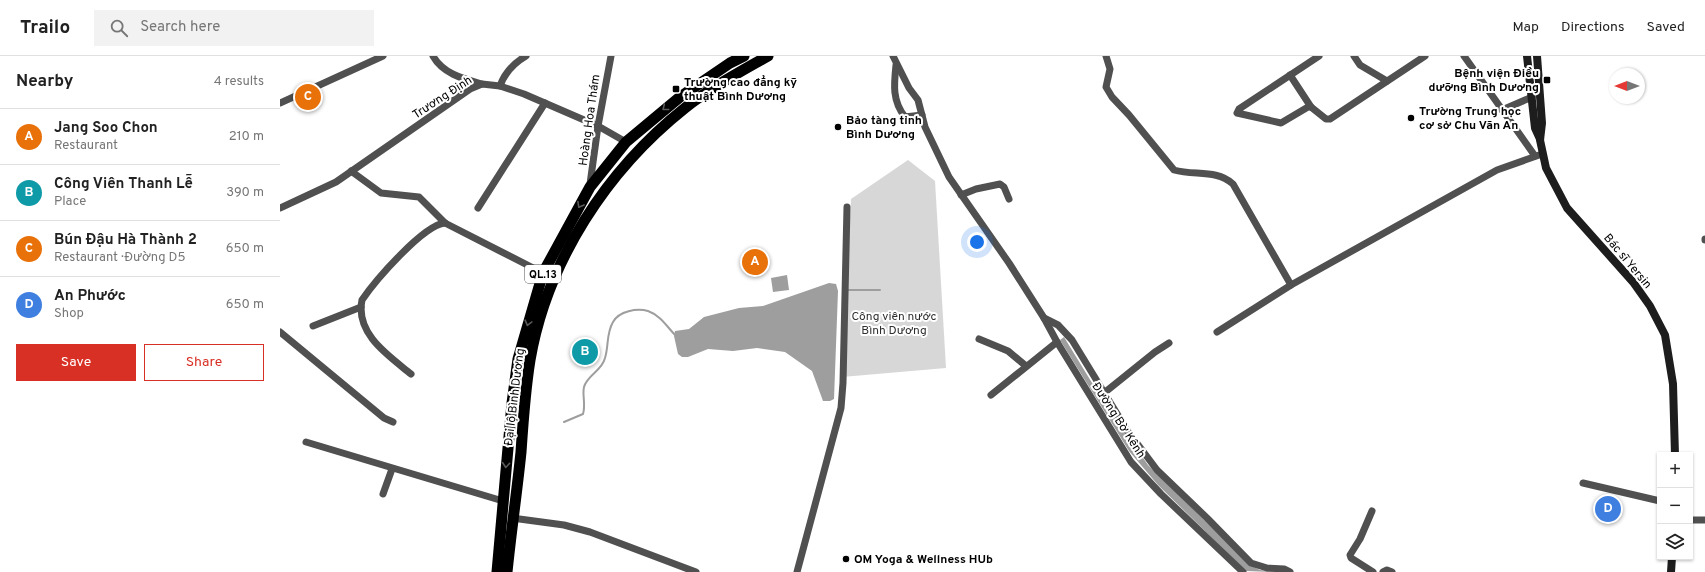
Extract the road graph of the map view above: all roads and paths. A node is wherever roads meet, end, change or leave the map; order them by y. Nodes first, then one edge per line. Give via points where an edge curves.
1 (383, 56) edge
2 (433, 56) edge
3 (526, 56) edge
4 (611, 56) edge
5 (768, 56) edge
6 (893, 56) edge
7 (1106, 56) edge
8 (1319, 56) edge
9 (1354, 56) edge
10 (1425, 56) edge
11 (1464, 56) edge
12 (741, 57) edge
13 (1528, 58) edge
14 (1537, 58) edge
15 (896, 64) junction
16 (1290, 75) junction
17 (1387, 81) junction
18 (482, 84) junction
19 (500, 86) junction
20 (1532, 97) junction
21 (280, 103) edge
22 (546, 103) junction
23 (1311, 107) junction
24 (1502, 110) junction
25 (922, 115) junction
26 (598, 126) junction
27 (1540, 140) junction
28 (626, 142) junction
29 (637, 152) junction
30 (1538, 155) junction
31 (351, 171) junction
32 (590, 187) junction
33 (961, 196) junction
34 (1009, 199) dead end
35 (846, 207) dead end
36 (280, 208) edge
37 (478, 208) dead end
38 (445, 223) junction
39 (543, 273) junction
40 (1291, 285) junction
41 (361, 307) junction
42 (1044, 318) junction
43 (313, 326) dead end
44 (280, 332) edge
45 (1217, 332) dead end
46 (979, 339) dead end
47 (1057, 342) junction
48 (1169, 343) dead end
49 (1026, 366) junction
50 (411, 374) dead end
51 (1104, 393) junction
52 (991, 395) dead end
53 (393, 422) dead end
54 (306, 442) dead end
55 (1675, 452) edge
56 (392, 469) junction
57 (1583, 483) dead end
58 (383, 494) dead end
59 (1657, 500) edge
60 (503, 501) junction
61 (1372, 511) dead end
62 (512, 518) junction
63 (1693, 520) edge
64 (1705, 520) edge
65 (1672, 560) edge
66 (497, 572) edge
67 (507, 572) edge
68 (696, 572) edge
69 (797, 572) edge
70 (1243, 572) edge
71 (1290, 572) edge
72 (1373, 572) edge
73 (1383, 572) edge
74 (1392, 572) edge
75 (1671, 572) edge

1 - 21 street
2 - 18 street via 436,62 448,71
3 - 19 street via 517,61 504,76
4 - 26 street, Hoàng Hoa Thám
5 - 29 highway, Đại lộ Bình Dương / QL.13 via 686,107
6 - 15 street
7 - 40 street via 1110,69 1106,87 1112,97 1174,170 1215,174 1233,184
8 - 16 street
9 - 17 street via 1360,65
10 - 17 street
11 - 24 street
12 -> 28 highway, Đại lộ Bình Dương / QL.13 via 680,97
13 - 14 main road
13 - 20 main road, Bác sĩ Yersin
14 - 27 main road, Bác sĩ Yersin via 1542,123
15 - 25 street, Đường Bờ Kênh via 918,100
15 - 25 street via 894,89 898,109 905,117
16 - 23 street
16 - 23 street via 1239,109 1237,113 1281,123
17 - 23 street via 1334,118 1326,119
18 - 19 street, Trương Định
18 - 31 street, Trương Định via 470,89
19 - 22 street, Trương Định
20 - 24 street
20 - 27 main road, Bác sĩ Yersin via 1535,128
22 - 26 street, Trương Định
22 - 37 street
24 - 30 street
25 - 33 street, Đường Bờ Kênh via 949,178
26 - 28 street, Trương Định
26 - 32 street, Hoàng Hoa Thám
27 - 30 main road, Bác sĩ Yersin
28 - 29 highway
28 - 32 highway, Đại lộ Bình Dương / QL.13
29 - 62 highway, Đại lộ Bình Dương / QL.13 via 594,204 556,272 530,359
30 - 40 street via 1497,170
30 - 55 main road, Bác sĩ Yersin via 1567,208 1633,282 1650,306 1665,335 1673,384
31 - 36 street, Trương Định via 336,182
31 - 38 street via 381,193 419,197
32 -> 39 highway, Đại lộ Bình Dương / QL.13
33 - 34 street via 976,189 1000,184
33 - 42 street, Đường Bờ Kênh
35 - 69 street via 841,408
38 - 39 street
38 - 41 street via 433,227 412,243 367,292
39 -> 60 highway, Đại lộ Bình Dương / QL.13 via 518,359
40 - 45 street
41 - 43 street
41 - 50 street via 362,319 373,341
42 - 47 street, Đường Bờ Kênh
42 - 51 street via 1058,325 1072,340
44 - 53 street via 384,418
46 - 49 street via 1008,351
47 - 49 street
47 - 70 street, Đường Bờ Kênh via 1131,462
48 - 51 street
49 - 52 street
51 - 71 street via 1127,430 1157,470 1251,563
54 - 56 street
56 - 58 street
56 - 60 street
57 - 59 street
60 - 66 highway, Đại lộ Bình Dương / QL.13
61 - 72 street via 1350,555
62 - 67 highway, Đại lộ Bình Dương / QL.13
62 - 68 street via 564,525 590,532
63 - 64 street
65 - 75 main road
73 - 74 street

